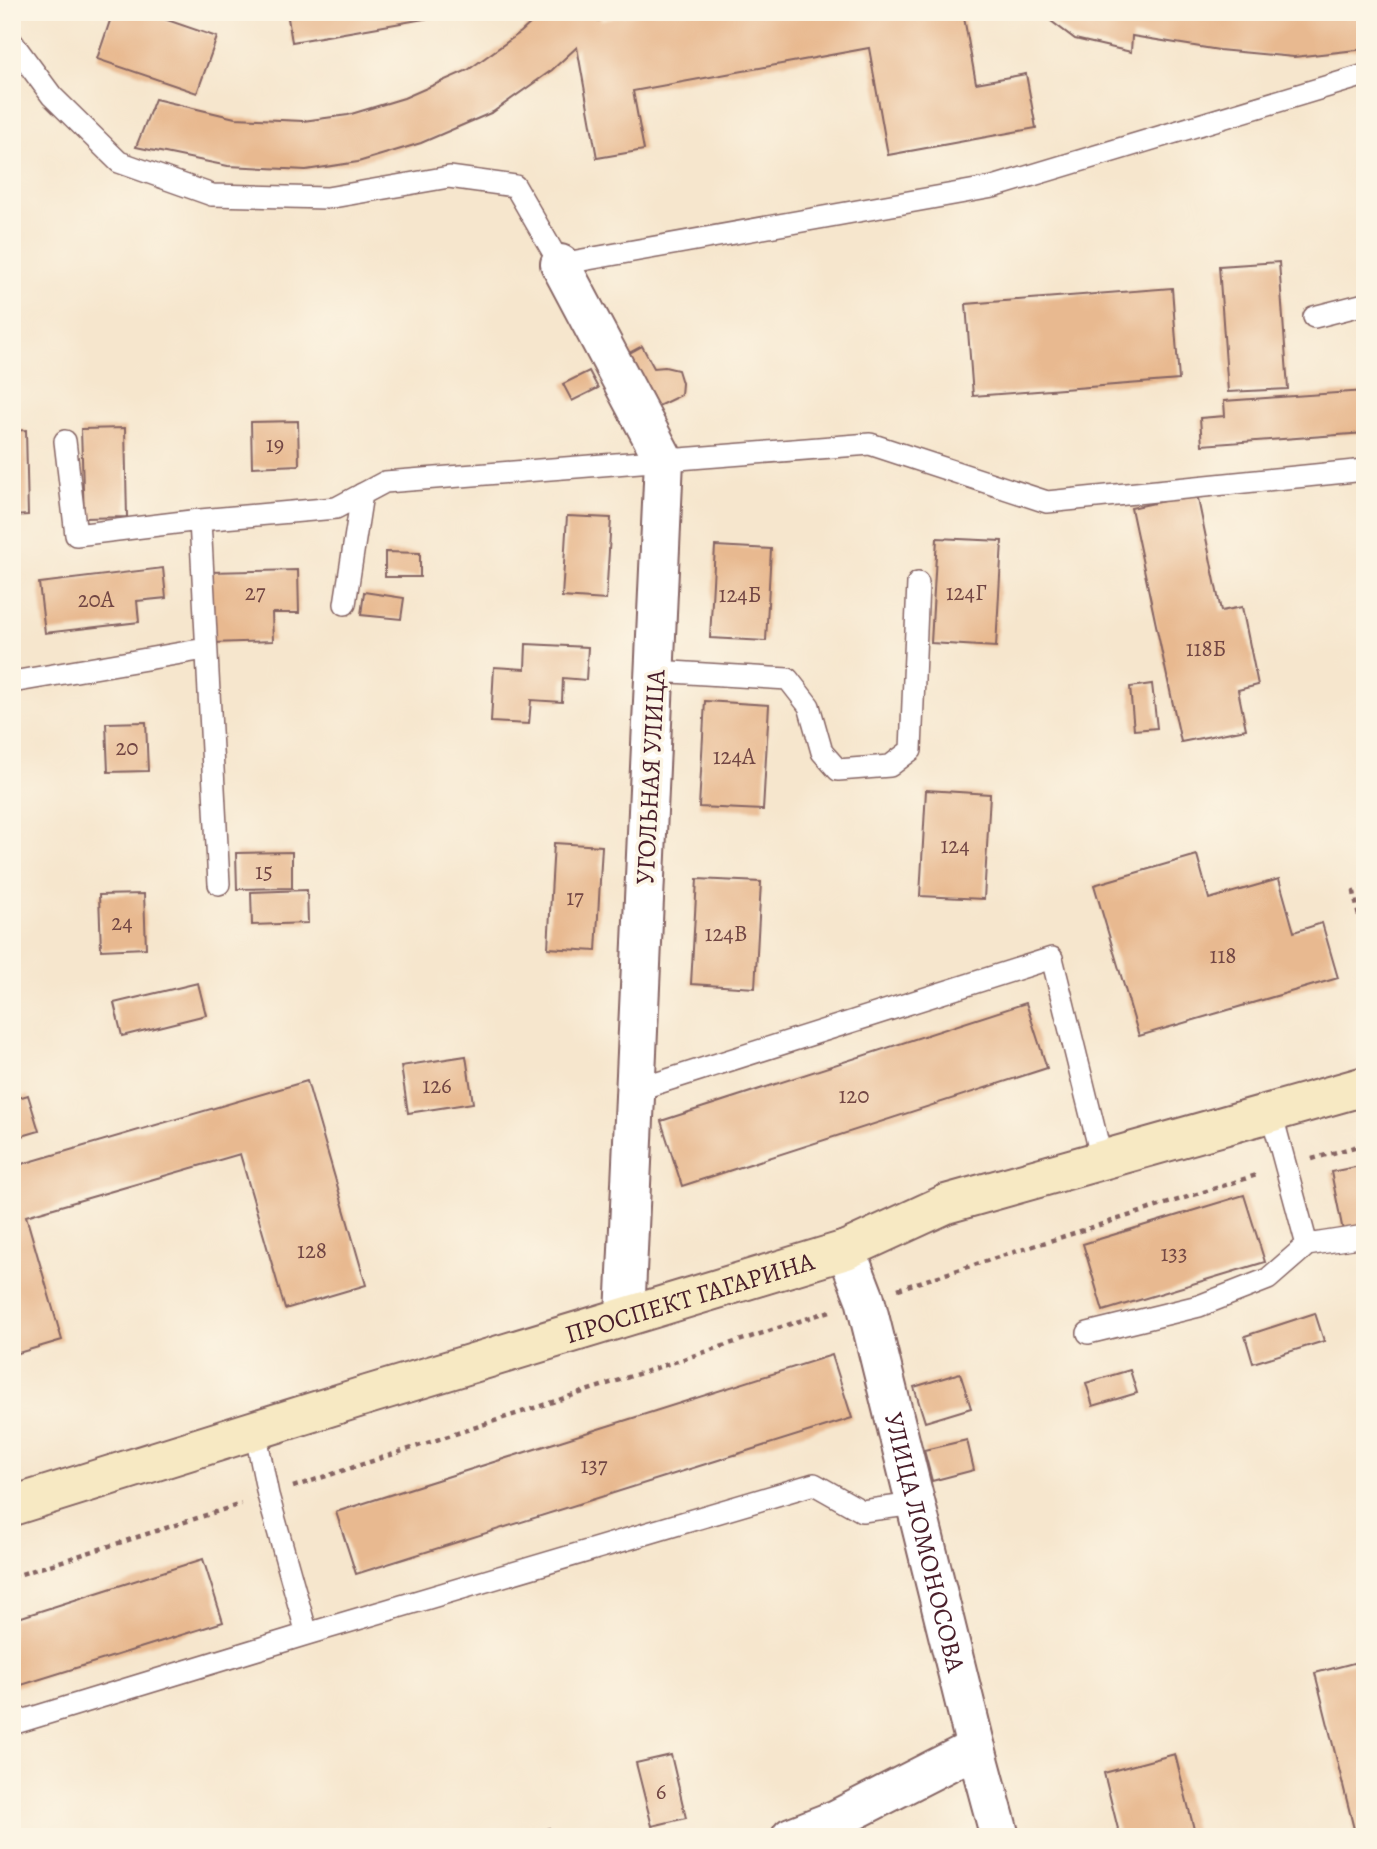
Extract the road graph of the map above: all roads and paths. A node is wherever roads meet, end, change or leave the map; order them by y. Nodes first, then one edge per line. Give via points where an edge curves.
1 (12, 42) edge
2 (1365, 75) edge
3 (560, 264) junction
4 (1365, 304) edge
5 (1314, 317) dead end
6 (65, 441) dead end
7 (664, 460) junction
8 (1365, 470) edge
9 (362, 494) junction
10 (200, 520) junction
11 (918, 583) dead end
12 (345, 604) dead end
13 (205, 649) junction
14 (655, 671) junction
15 (12, 682) edge
16 (219, 884) dead end
17 (1365, 890) edge
18 (1365, 948) edge
19 (1365, 1086) edge
20 (636, 1090) junction
21 (1271, 1112) junction
22 (1365, 1144) edge
23 (1102, 1160) junction
24 (1286, 1166) junction
25 (1365, 1236) edge
26 (1307, 1245) junction
27 (846, 1250) junction
28 (864, 1299) junction
29 (625, 1316) junction
30 (1088, 1333) dead end
31 (254, 1430) junction
32 (268, 1495) junction
33 (915, 1504) junction
34 (12, 1506) edge
35 (12, 1577) edge
36 (307, 1634) junction
37 (12, 1724) edge
38 (976, 1748) junction
39 (791, 1837) edge
40 (1000, 1837) edge

1 - 3 lane via 52,96 119,162 212,195 327,198 449,177 515,186
2 - 3 lane via 993,187
3 - 7 street
4 - 5 lane
6 - 10 lane via 76,535
7 - 8 lane via 870,444 1047,502
7 - 9 lane via 385,482
7 - 14 street, УГОЛЬНАЯ УЛИЦА
9 - 10 lane via 336,508
9 - 12 lane
10 - 13 lane
11 - 14 lane via 911,750 890,766 838,770 822,752 809,706 788,679
13 - 15 lane
13 - 16 lane
14 - 20 street, УГОЛЬНАЯ УЛИЦА
17 - 18 path via 1354,892
19 - 21 main road, ПРОСПЕКТ ГАГАРИНА
20 - 23 lane via 1052,958
20 - 29 street, УГОЛЬНАЯ УЛИЦА
21 - 23 main road, ПРОСПЕКТ ГАГАРИНА
21 - 24 lane
22 - 24 path
23 - 27 main road, ПРОСПЕКТ ГАГАРИНА via 946,1203
24 - 26 lane
24 - 28 path
25 - 26 lane
26 - 30 lane via 1268,1279 1199,1306
27 - 28 street, УЛИЦА ЛОМОНОСОВА
27 - 29 main road, ПРОСПЕКТ ГАГАРИНА
28 - 32 path
28 - 33 street, УЛИЦА ЛОМОНОСОВА
29 - 31 main road, ПРОСПЕКТ ГАГАРИНА
31 - 32 lane
31 - 34 main road, ПРОСПЕКТ ГАГАРИНА
32 - 35 path
32 - 36 lane
33 - 36 lane via 862,1511 814,1484
33 - 38 street, УЛИЦА ЛОМОНОСОВА
36 - 37 lane
38 - 39 street via 837,1819
38 - 40 street, УЛИЦА ЛОМОНОСОВА

